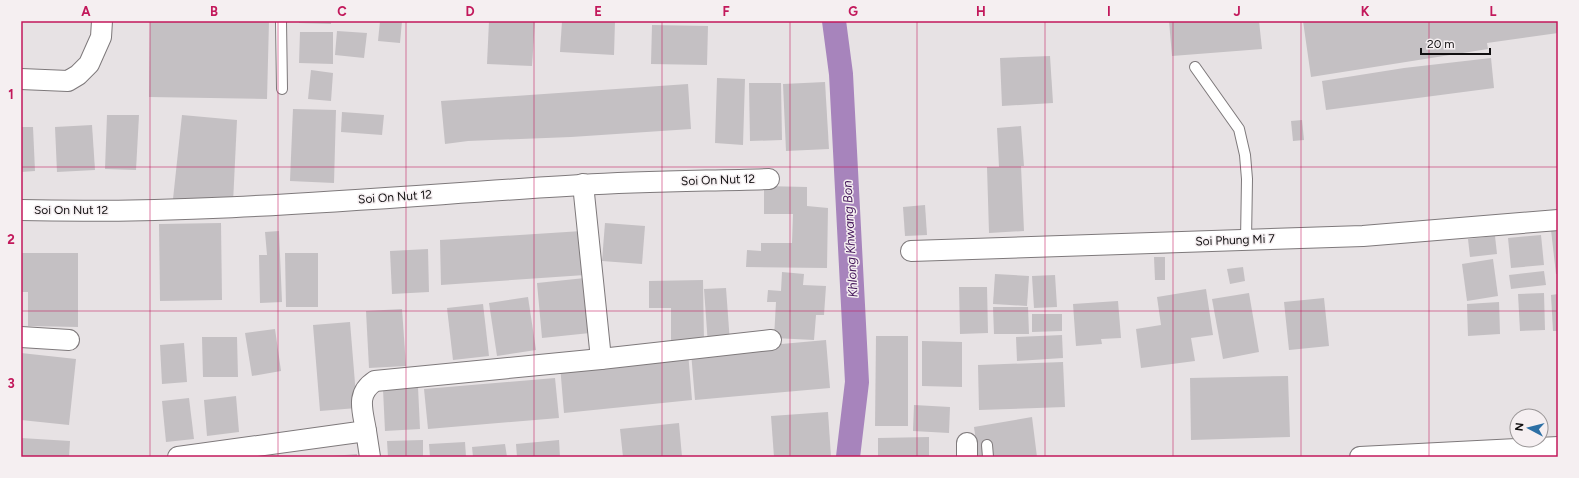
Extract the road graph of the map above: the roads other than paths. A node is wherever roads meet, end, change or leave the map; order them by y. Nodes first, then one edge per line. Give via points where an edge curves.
1 (102, 21) edge
2 (282, 21) edge
3 (1195, 67) dead end
4 (21, 79) edge
5 (282, 89) dead end
6 (769, 179) dead end
7 (584, 184) junction
8 (21, 210) edge
9 (1558, 220) edge
10 (1246, 240) junction
11 (911, 251) dead end
12 (21, 337) edge
13 (69, 340) dead end
14 (771, 340) dead end
15 (601, 359) junction
16 (366, 431) junction
17 (987, 445) dead end
18 (1558, 447) edge
19 (178, 457) edge
20 (370, 457) edge
21 (988, 457) edge
22 (1360, 457) edge

1 - 4 street via 98,44 89,64 78,75 68,81
2 - 5 lane
3 - 10 lane via 1239,129 1247,179
6 - 7 street, Soi On Nut 12
7 - 8 street, Soi On Nut 12 via 220,208
7 - 15 street
9 - 10 street, Soi Phung Mi 7 via 1363,236
10 - 11 street, Soi Phung Mi 7
12 - 13 street
14 - 15 street
15 - 16 street via 375,381 362,394
16 - 19 street
16 - 20 street
17 - 21 lane
18 - 22 street

